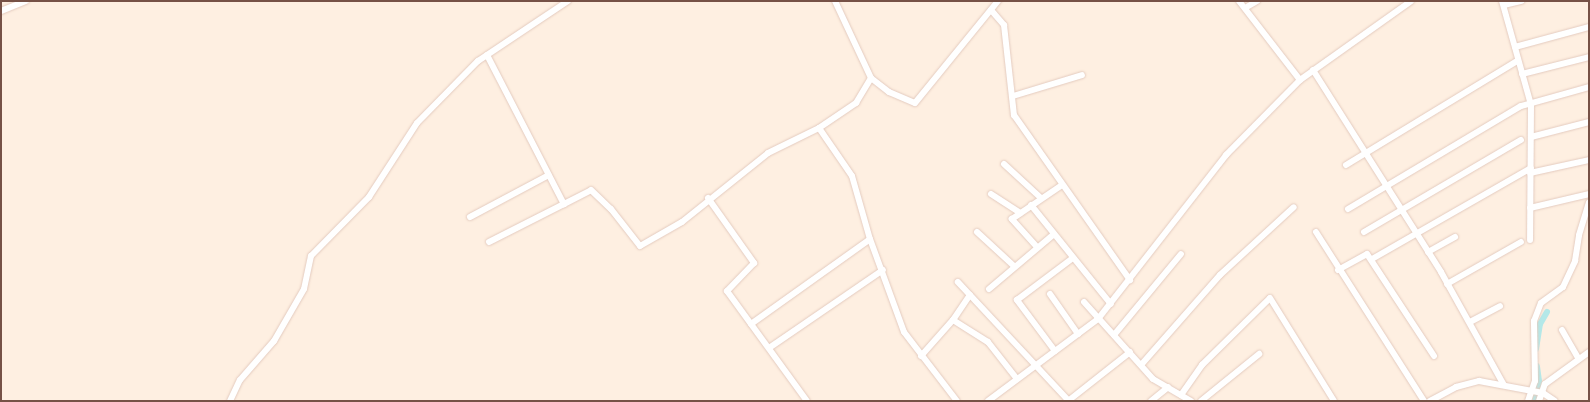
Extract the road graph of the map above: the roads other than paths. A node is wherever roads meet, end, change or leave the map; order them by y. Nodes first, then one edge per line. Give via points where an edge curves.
1 (26, 1) edge
2 (568, 1) edge
3 (835, 1) edge
4 (998, 1) edge
5 (1239, 1) edge
6 (1256, 1) edge
7 (1411, 1) edge
8 (1522, 1) edge
9 (1503, 3) edge
10 (1245, 8) junction
11 (991, 10) junction
12 (1, 11) edge
13 (1589, 27) edge
14 (1515, 47) junction
15 (486, 55) junction
16 (1589, 57) edge
17 (1517, 61) junction
18 (1313, 70) junction
19 (1522, 74) junction
20 (1082, 75) dead end
21 (871, 78) junction
22 (1300, 80) junction
23 (1589, 87) edge
24 (1013, 96) junction
25 (1531, 105) junction
26 (1589, 122) edge
27 (820, 128) junction
28 (1531, 137) junction
29 (1521, 140) dead end
30 (1368, 153) junction
31 (1589, 160) edge
32 (1004, 164) dead end
33 (1346, 165) dead end
34 (1530, 170) junction
35 (549, 175) junction
36 (1062, 185) junction
37 (1386, 185) junction
38 (991, 194) dead end
39 (1589, 194) edge
40 (708, 198) junction
41 (1041, 198) junction
42 (1589, 203) edge
43 (564, 204) junction
44 (1031, 205) junction
45 (1294, 208) dead end
46 (1530, 208) junction
47 (1348, 209) dead end
48 (1403, 212) junction
49 (1020, 213) junction
50 (470, 216) dead end
51 (977, 232) dead end
52 (1316, 232) dead end
53 (1364, 232) dead end
54 (1416, 232) junction
55 (1054, 234) junction
56 (1455, 237) dead end
57 (870, 239) junction
58 (1530, 240) dead end
59 (489, 242) dead end
60 (1521, 242) dead end
61 (1038, 247) junction
62 (1428, 252) junction
63 (1181, 254) dead end
64 (1074, 258) junction
65 (1372, 259) junction
66 (1014, 266) junction
67 (882, 270) junction
68 (1338, 270) junction
69 (1130, 280) junction
70 (958, 282) dead end
71 (1447, 284) junction
72 (989, 289) dead end
73 (1050, 294) dead end
74 (970, 295) junction
75 (1084, 302) dead end
76 (1110, 304) junction
77 (1500, 306) dead end
78 (1098, 319) junction
79 (953, 320) junction
80 (1470, 322) junction
81 (751, 324) junction
82 (1562, 330) dead end
83 (1078, 334) junction
84 (1114, 335) junction
85 (769, 348) junction
86 (1056, 351) junction
87 (1130, 352) junction
88 (1589, 352) edge
89 (1259, 354) dead end
90 (921, 356) junction
91 (1434, 356) dead end
92 (1578, 358) junction
93 (1036, 365) junction
94 (1141, 365) junction
95 (1017, 379) junction
96 (1504, 385) junction
97 (1168, 387) junction
98 (1532, 391) junction
99 (1543, 393) junction
100 (1180, 395) junction
101 (953, 400) edge
102 (230, 401) edge
103 (807, 401) edge
104 (988, 401) edge
105 (1068, 401) edge
106 (1151, 401) edge
107 (1191, 401) edge
108 (1201, 401) edge
109 (1334, 401) edge
110 (1424, 401) edge
111 (1430, 401) edge
112 (1528, 401) edge
113 (1539, 401) edge
114 (1555, 401) edge

1 - 12 street
2 - 15 street
3 - 21 street
4 - 11 street
5 - 10 street
6 - 10 street
7 - 18 street
8 - 9 street
9 - 14 street
10 - 22 street
11 - 21 street via 915,103 888,92
11 - 24 street via 1004,25
13 - 14 street
14 - 17 street
15 - 35 street
15 - 102 street via 417,123 368,197 311,256 304,289 274,341 240,380
16 - 19 street
17 - 19 street
17 - 30 street
18 - 22 street
18 - 30 street
19 - 25 street
20 - 24 street
21 - 27 street via 856,103
22 - 69 street via 1226,154 1176,215
23 - 25 street via 1541,99
24 - 36 street via 1014,115
25 - 28 street
25 - 37 street via 1521,106
26 - 28 street
27 - 40 street via 768,153
27 - 57 street via 852,176
28 - 34 street
29 - 48 street
30 - 33 street
30 - 37 street
31 - 34 street
32 - 41 street
34 - 46 street
34 - 54 street
35 - 43 street
35 - 50 street
36 - 41 street
36 - 69 street
37 - 47 street
37 - 48 street
38 - 49 street
39 - 46 street
40 - 43 street via 682,222 640,246 611,209 591,190
40 - 81 street via 753,261 727,289
41 - 44 street
42 - 98 street via 1578,235 1575,261 1563,287 1541,304 1534,321
43 - 59 street
44 - 49 street
44 - 55 street
45 - 94 street via 1220,275
46 - 58 street
48 - 53 street
48 - 54 street
49 - 61 street via 1012,222
51 - 66 street
52 - 68 street
54 - 62 street
54 - 65 street
55 - 61 street
55 - 64 street
56 - 62 street
57 - 67 street
57 - 81 street
60 - 71 street
61 - 66 street
62 - 71 street
63 - 84 street
64 - 76 street
64 - 86 street via 1017,300
65 - 68 street via 1364,254
65 - 91 street
66 - 72 street
67 - 85 street
67 - 90 street via 904,332
68 - 110 street
69 - 76 street
70 - 74 street
71 - 80 street
73 - 83 street
74 - 79 street
74 - 93 street
75 - 78 street
76 - 78 street
77 - 80 street
78 - 83 street
78 - 84 street
79 - 90 street
79 - 95 street via 988,342
80 - 96 street
81 - 85 street
82 - 92 street
83 - 86 street
84 - 87 street
85 - 103 street
86 - 93 street
87 - 94 street
87 - 105 street
88 - 92 street
89 - 108 street
90 - 101 street
92 - 99 street via 1545,384
93 - 95 street
93 - 105 street
94 - 97 street
95 - 104 street
96 - 98 street
96 - 111 street via 1479,381 1456,387
97 - 100 street
97 - 106 street
98 - 99 street
98 - 112 street
99 - 113 street
99 - 114 street
100 - 107 street
100 - 109 street via 1202,365 1270,298

